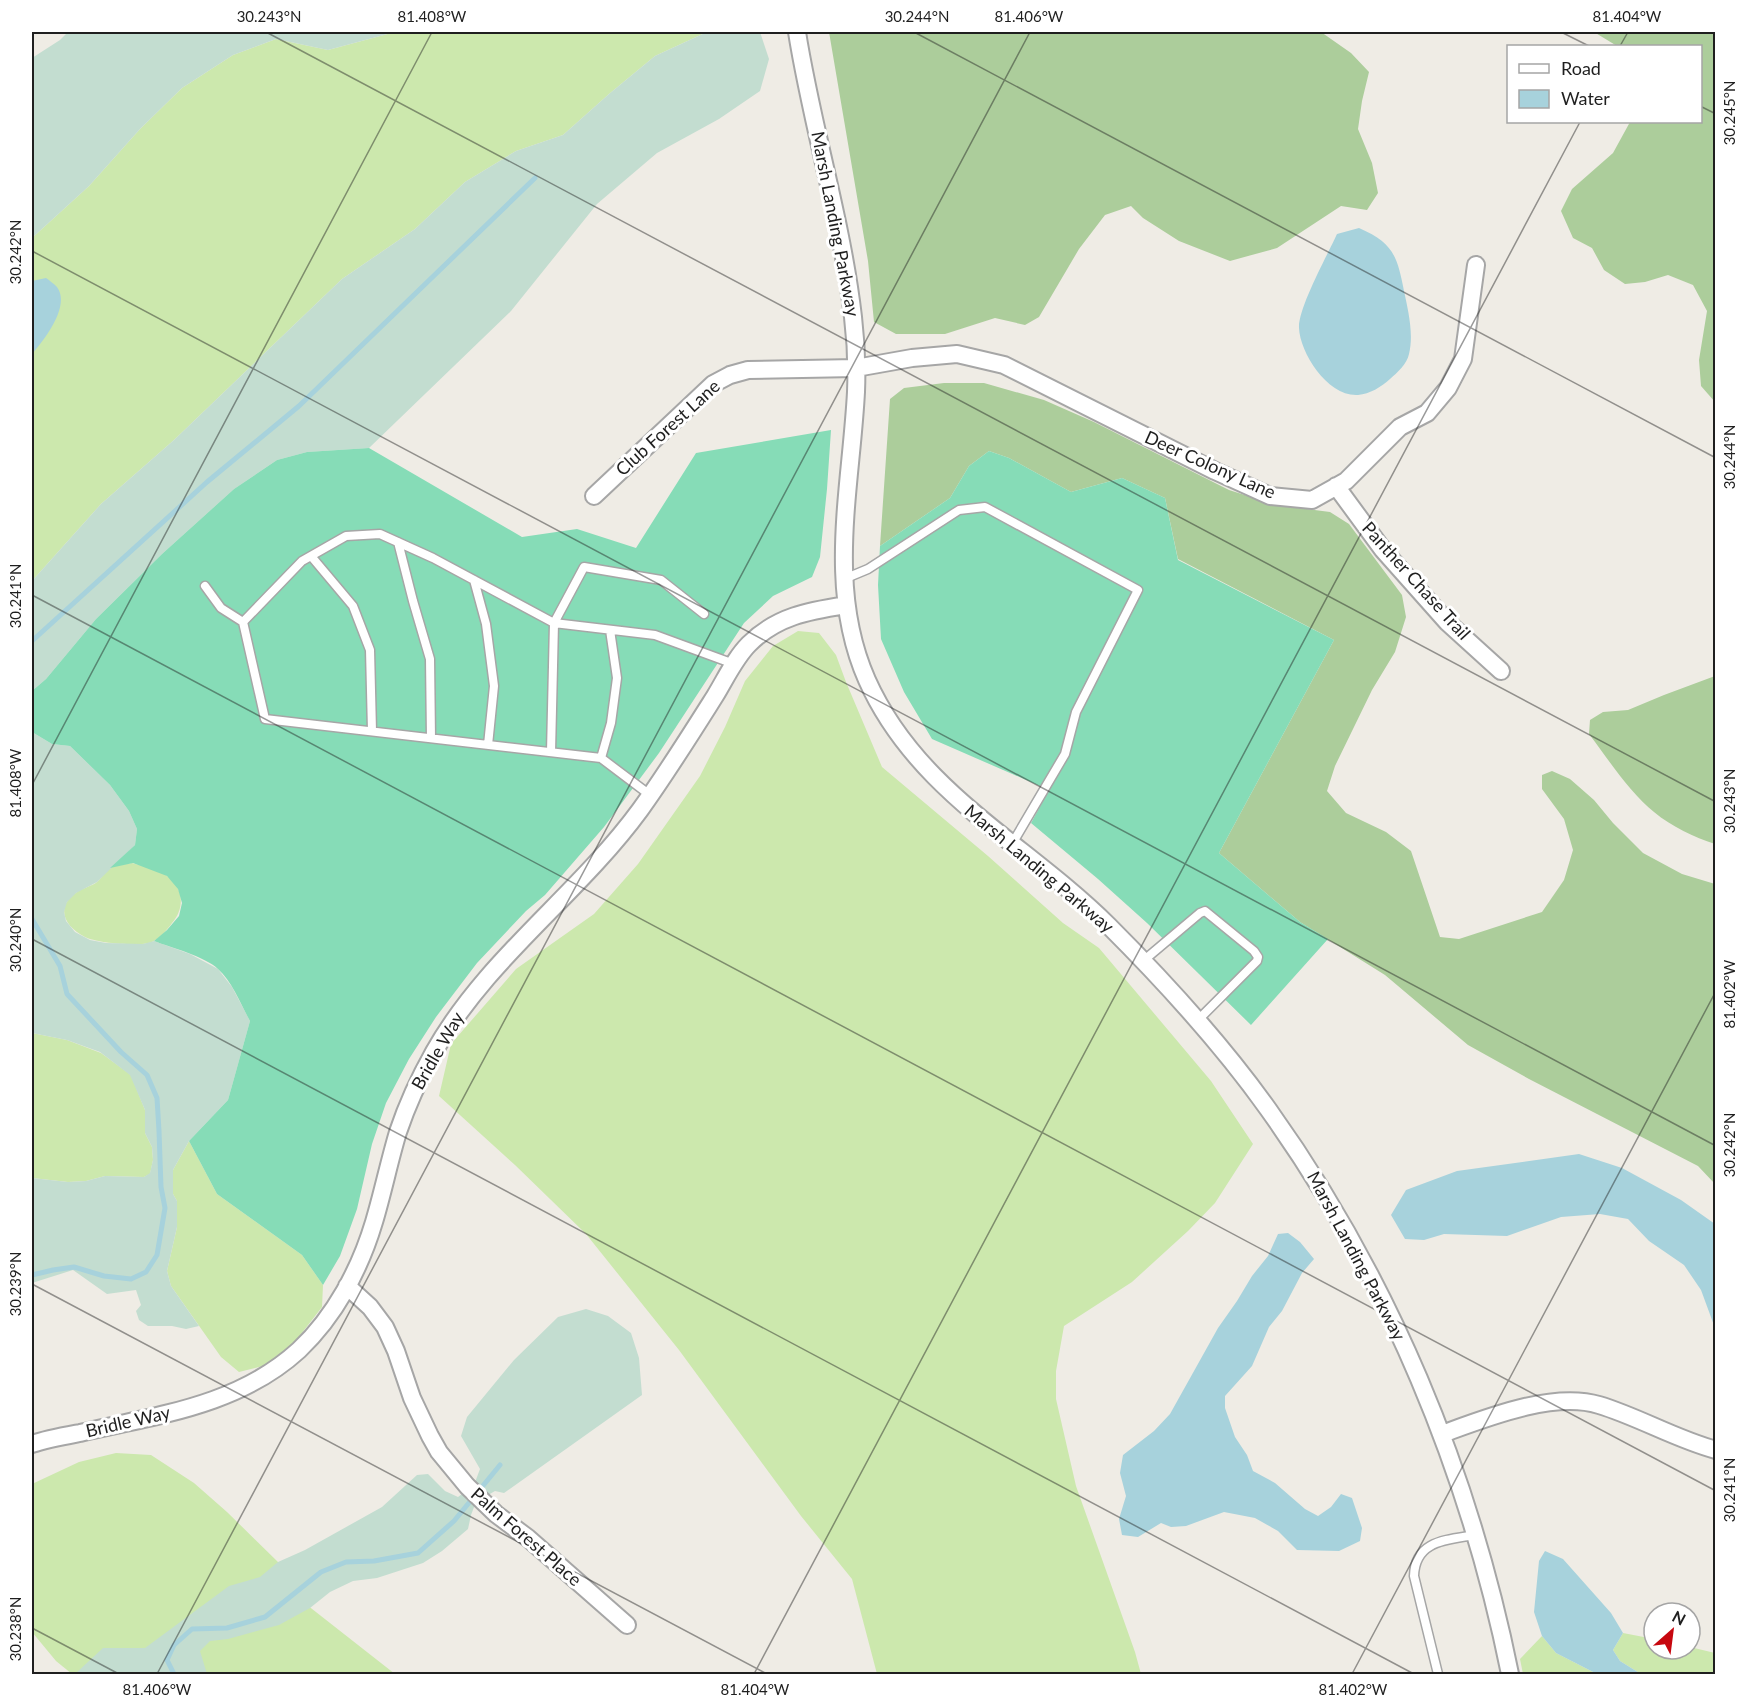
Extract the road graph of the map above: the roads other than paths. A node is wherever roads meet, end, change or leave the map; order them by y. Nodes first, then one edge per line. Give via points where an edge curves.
1 (797, 32) edge
2 (1476, 265) dead end
3 (856, 368) junction
4 (1336, 486) junction
5 (594, 496) dead end
6 (398, 542) junction
7 (311, 556) junction
8 (843, 579) junction
9 (474, 580) junction
10 (205, 586) dead end
11 (846, 605) junction
12 (704, 614) dead end
13 (243, 622) junction
14 (554, 623) junction
15 (610, 630) junction
16 (734, 664) junction
17 (1501, 671) dead end
18 (372, 731) junction
19 (431, 738) junction
20 (488, 745) junction
21 (551, 752) junction
22 (601, 758) junction
23 (650, 795) junction
24 (1012, 843) junction
25 (1143, 961) junction
26 (1197, 1021) junction
27 (347, 1286) junction
28 (1442, 1434) junction
29 (32, 1444) edge
30 (1716, 1450) edge
31 (1476, 1534) junction
32 (627, 1624) dead end
33 (1438, 1674) edge
34 (1510, 1674) edge

1 - 3 street, Marsh Landing Parkway via 846,271
2 - 4 street, Deer Colony Lane via 1463,359 1448,388 1427,413 1400,427 1346,481
3 - 4 street, Deer Colony Lane via 957,354 1004,365 1270,496 1312,500
3 - 5 street, Club Forest Lane via 747,370 730,375 713,384
3 - 8 street, Marsh Landing Parkway
4 - 17 street, Panther Chase Trail via 1383,550 1447,622
6 - 7 lane via 380,534 346,536
6 - 9 lane
6 - 19 lane via 430,659
7 - 13 lane
7 - 18 lane via 353,606 370,650
8 - 11 street, Marsh Landing Parkway
8 - 24 lane via 868,569 959,510 985,507 1138,590 1076,712 1065,754
9 - 14 lane
9 - 20 lane via 486,624 494,686
10 - 13 lane via 221,608
11 - 16 street, Bridle Way via 789,617 750,643
11 - 24 street, Marsh Landing Parkway via 860,663 886,718 933,776
12 - 14 lane via 661,580 584,567
13 - 18 lane via 265,719
14 - 15 lane
14 - 21 lane
15 - 16 lane via 655,635
15 - 22 lane via 617,678
16 - 23 street, Bridle Way
18 - 19 lane
19 - 20 lane
20 - 21 lane
21 - 22 lane
22 - 23 lane
23 - 27 street, Bridle Way via 610,847 484,980 434,1052 399,1129 374,1222
24 - 25 street, Marsh Landing Parkway via 1106,922
25 - 26 street, Marsh Landing Parkway
25 - 26 lane via 1205,911 1254,951 1257,961
26 - 28 street, Marsh Landing Parkway via 1266,1105 1347,1231 1414,1366
27 - 29 street, Bridle Way via 325,1322 301,1347 260,1379 230,1395
27 - 32 street, Palm Forest Place via 370,1307 384,1327 430,1436 467,1486
28 - 30 street via 1497,1413 1580,1401
28 - 31 street, Marsh Landing Parkway
31 - 33 lane via 1436,1543 1419,1555 1414,1567
31 - 34 street, Marsh Landing Parkway

